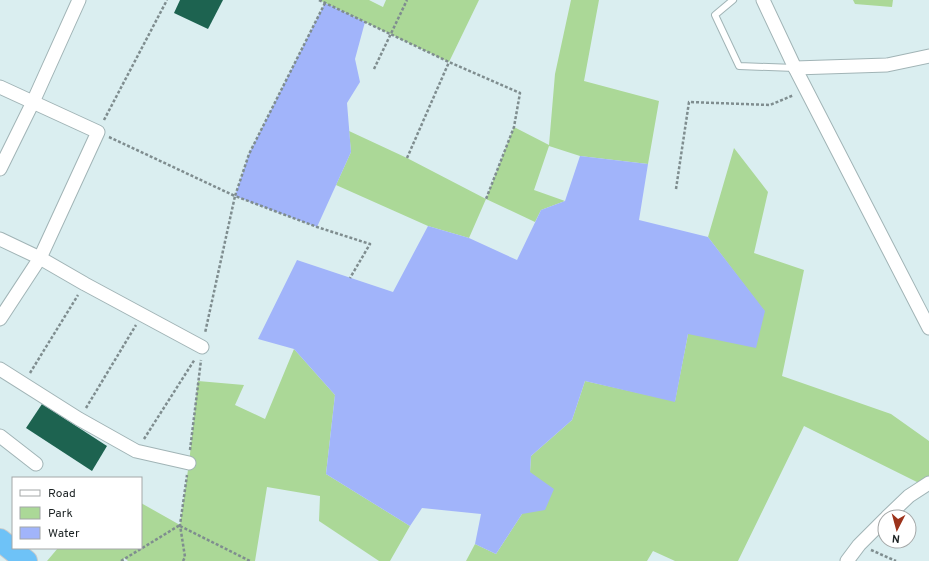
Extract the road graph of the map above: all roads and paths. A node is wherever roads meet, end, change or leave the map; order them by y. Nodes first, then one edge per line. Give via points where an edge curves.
1 (79, 0) edge
2 (167, 0) edge
3 (319, 0) edge
4 (407, 0) edge
5 (733, 0) edge
6 (763, 0) edge
7 (325, 3) junction
8 (391, 34) junction
9 (929, 56) edge
10 (449, 62) junction
11 (795, 68) junction
12 (374, 69) dead end
13 (0, 87) edge
14 (806, 91) junction
15 (33, 102) junction
16 (98, 132) junction
17 (407, 158) dead end
18 (0, 170) edge
19 (676, 189) dead end
20 (235, 196) junction
21 (486, 199) dead end
22 (0, 239) edge
23 (40, 258) junction
24 (350, 278) dead end
25 (85, 284) junction
26 (142, 315) junction
27 (0, 319) edge
28 (929, 328) edge
29 (202, 347) junction
30 (0, 369) edge
31 (198, 381) dead end
32 (23, 383) junction
33 (79, 419) junction
34 (0, 436) edge
35 (136, 451) junction
36 (189, 463) dead end
37 (36, 464) dead end
38 (929, 483) edge
39 (895, 509) edge
40 (180, 525) junction
41 (877, 527) edge
42 (0, 540) edge
43 (859, 544) junction
44 (142, 548) edge
45 (141, 549) edge
46 (26, 561) edge
47 (121, 561) edge
48 (183, 561) edge
49 (250, 561) edge
50 (847, 561) edge
51 (896, 561) edge

1 - 15 street
2 - 16 path
3 - 7 path
4 - 8 path
5 - 11 lane via 715,15 739,66
6 - 11 street
7 - 8 path
7 - 20 path via 249,154
8 - 10 path
8 - 12 path
9 - 11 street via 887,65
10 - 17 path
10 - 21 path via 520,93 514,128
11 - 14 street
13 - 15 street
14 - 19 path via 770,104 689,102
14 - 28 street
15 - 16 street
15 - 18 street
16 - 20 path
16 - 23 street
20 - 24 path via 370,244
20 - 29 path
22 - 23 street
23 - 25 street
23 - 27 street
25 - 26 street
25 - 32 path
26 - 29 street
26 - 33 path
29 - 31 path
29 - 35 path
30 - 32 street
32 - 33 street
33 - 35 street
34 - 37 street
35 - 36 street
38 - 39 street via 908,496
40 - 44 path
40 - 48 path via 185,557
40 - 49 path
41 - 43 street
42 - 46 highway
43 - 50 street
43 - 51 path
45 - 47 path

